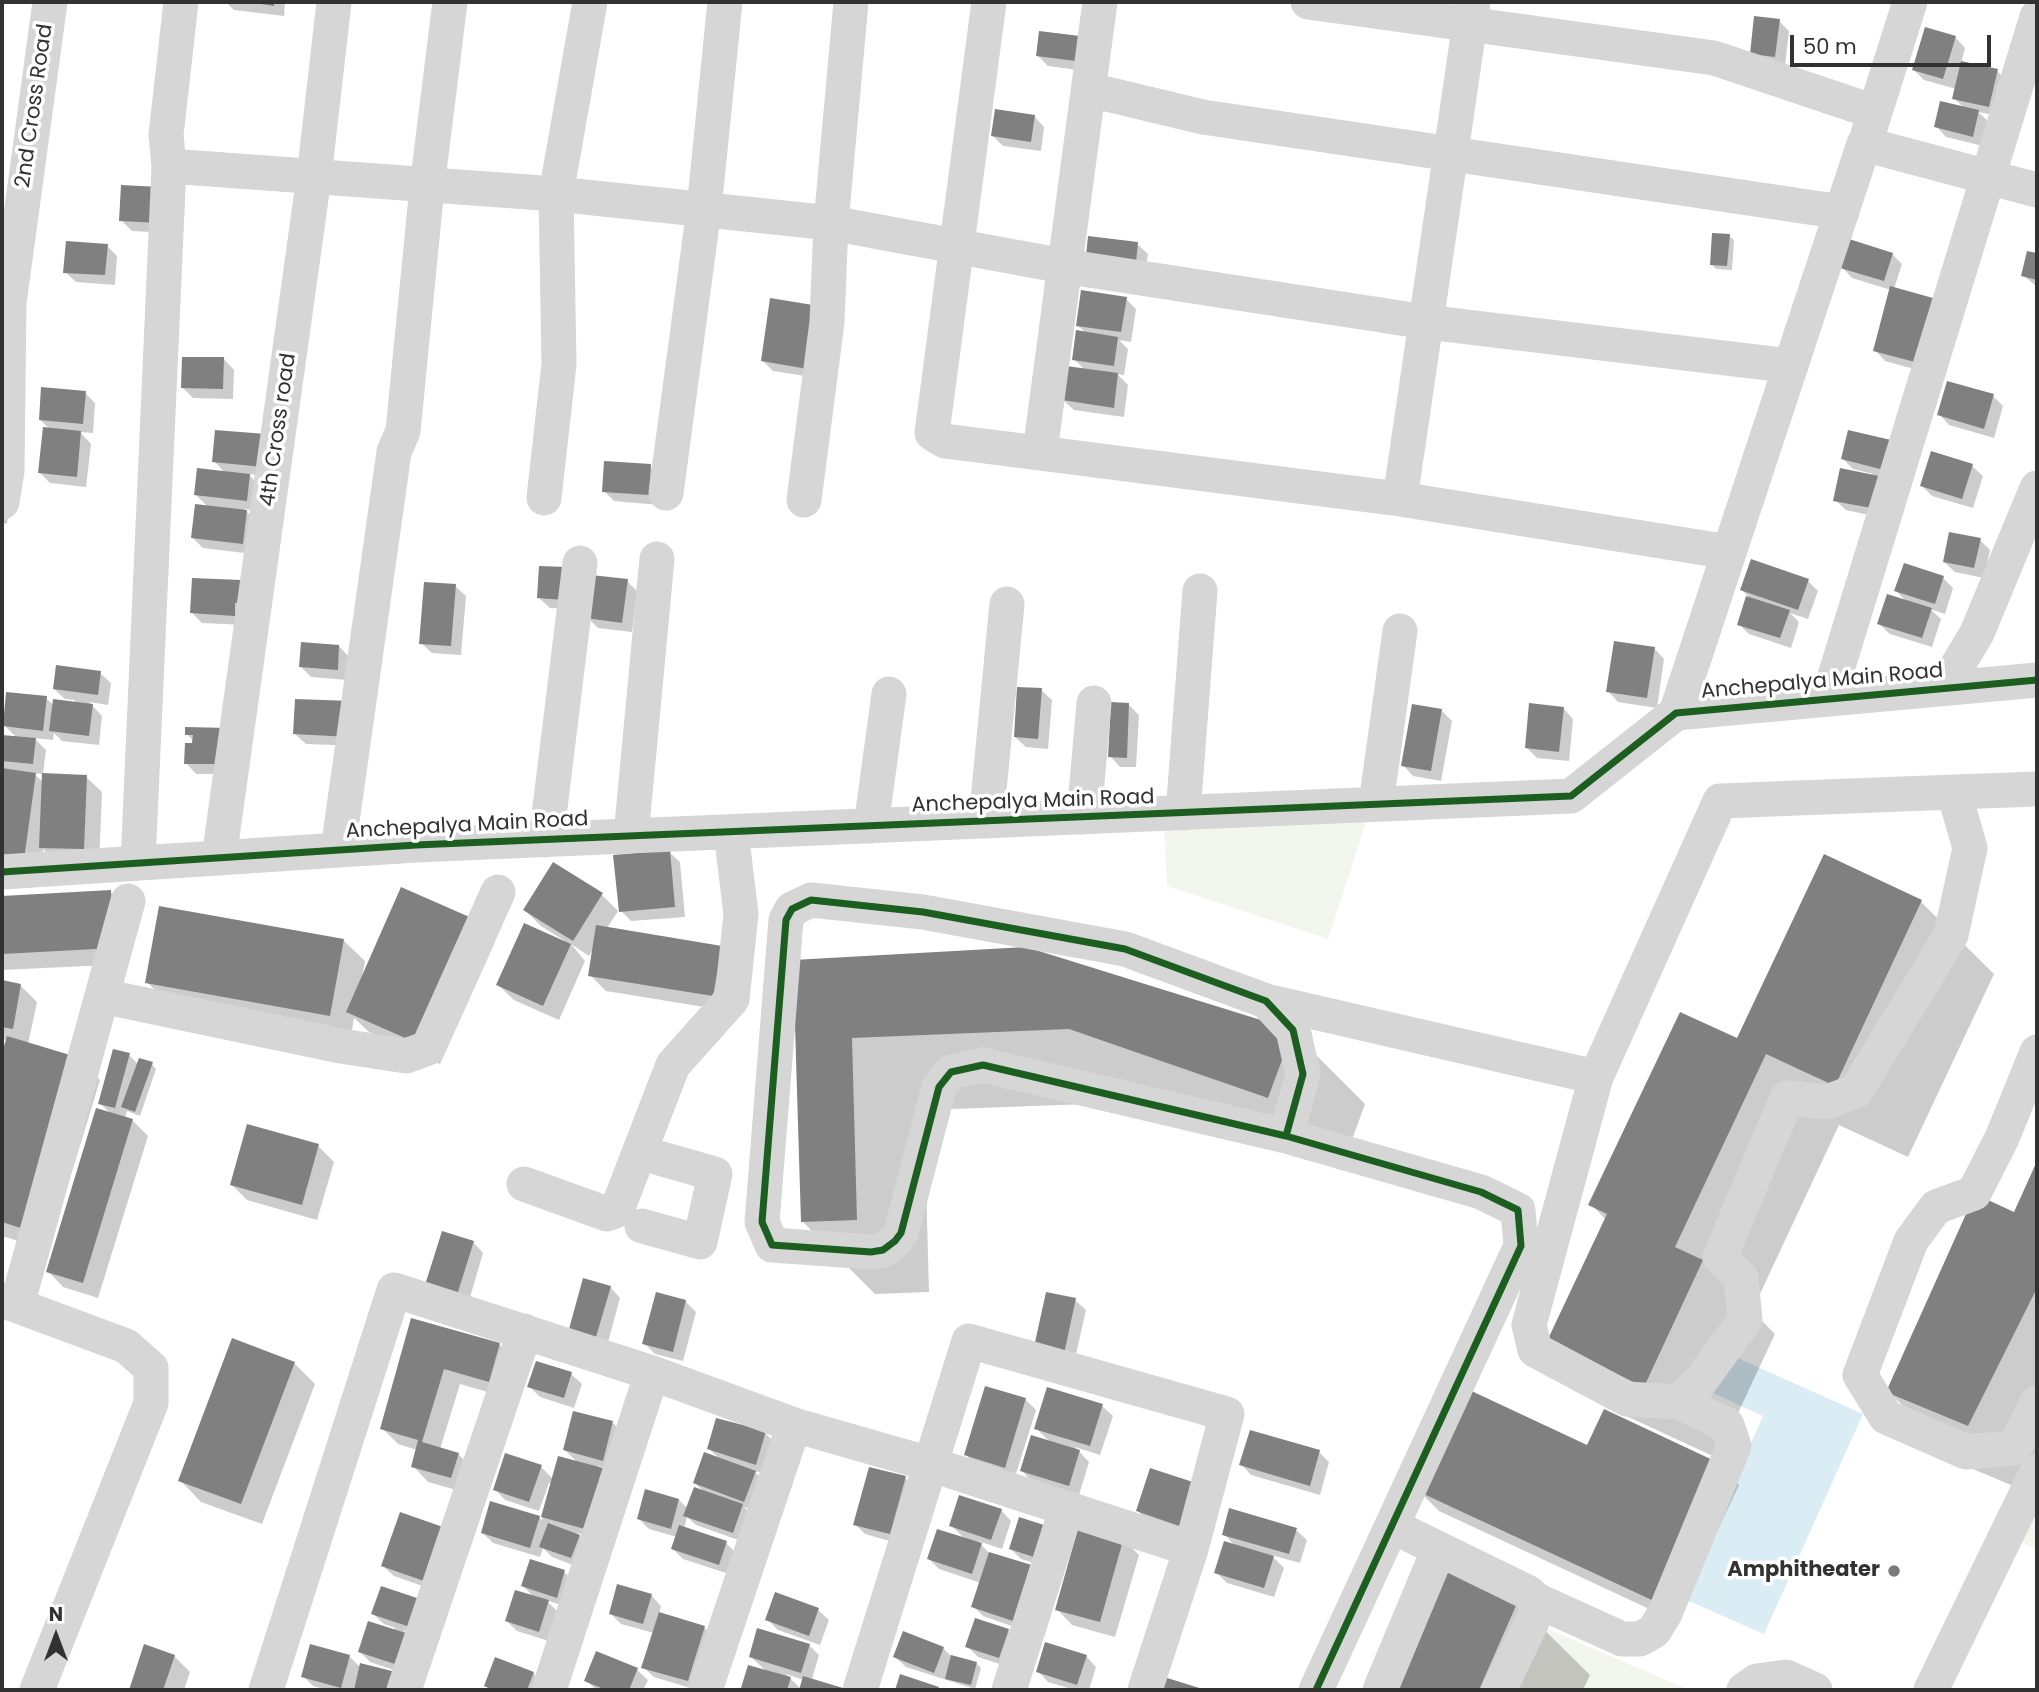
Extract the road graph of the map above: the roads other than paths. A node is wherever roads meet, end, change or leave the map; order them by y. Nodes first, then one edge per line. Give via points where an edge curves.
1 (50, 2) edge
2 (181, 2) edge
3 (334, 2) edge
4 (450, 2) edge
5 (590, 2) edge
6 (725, 2) edge
7 (852, 2) edge
8 (989, 2) edge
9 (1100, 2) edge
10 (1308, 2) edge
11 (1910, 2) edge
12 (1472, 14) edge
13 (2037, 17) edge
14 (1090, 90) junction
15 (1870, 128) junction
16 (1452, 154) junction
17 (169, 166) junction
18 (1989, 176) junction
19 (314, 177) junction
20 (13, 184) edge
21 (427, 187) junction
22 (2037, 190) edge
23 (556, 194) junction
24 (704, 209) junction
25 (1842, 212) junction
26 (831, 223) junction
27 (958, 247) junction
28 (1063, 266) junction
29 (1426, 322) junction
30 (5, 347) edge
31 (1791, 366) junction
32 (1040, 452) junction
33 (2037, 488) edge
34 (666, 494) dead end
35 (544, 498) dead end
36 (1400, 499) junction
37 (804, 500) dead end
38 (2, 502) edge
39 (1729, 552) junction
40 (657, 559) dead end
41 (580, 564) dead end
42 (1200, 591) dead end
43 (1007, 604) dead end
44 (1400, 631) dead end
45 (2037, 680) edge
46 (1944, 688) junction
47 (889, 694) dead end
48 (1828, 699) junction
49 (1094, 703) dead end
50 (1676, 713) junction
51 (2037, 789) edge
52 (1954, 792) junction
53 (1376, 804) junction
54 (1183, 813) junction
55 (1084, 817) junction
56 (986, 821) junction
57 (871, 826) junction
58 (731, 832) junction
59 (631, 836) junction
60 (546, 840) junction
61 (338, 850) junction
62 (219, 858) junction
63 (138, 863) junction
64 (2, 872) edge
65 (498, 892) dead end
66 (128, 901) dead end
67 (102, 996) junction
68 (1266, 1001) junction
69 (2037, 1052) edge
70 (1596, 1077) junction
71 (1286, 1136) junction
72 (659, 1158) dead end
73 (715, 1174) junction
74 (766, 1180) junction
75 (524, 1184) dead end
76 (642, 1226) dead end
77 (9, 1302) edge
78 (525, 1331) junction
79 (652, 1373) junction
80 (1679, 1402) junction
81 (2037, 1403) edge
82 (794, 1425) junction
83 (930, 1464) junction
84 (2037, 1472) edge
85 (1066, 1510) junction
86 (1392, 1526) junction
87 (1191, 1549) junction
88 (1439, 1549) junction
89 (1536, 1600) junction
90 (37, 1690) edge
91 (266, 1690) edge
92 (404, 1690) edge
93 (549, 1690) edge
94 (705, 1690) edge
95 (860, 1690) edge
96 (1009, 1690) edge
97 (1145, 1690) edge
98 (1316, 1690) edge
99 (1380, 1690) edge
100 (1499, 1690) edge
101 (1744, 1690) edge
102 (1815, 1690) edge
103 (1931, 1690) edge

1 - 20 street, 2nd Cross Road
2 - 17 street via 166,135
3 - 19 street, 4th Cross road
4 - 21 street
5 - 23 street
6 - 24 street
7 - 26 street
8 - 27 street
9 - 14 street
10 - 12 street
11 - 15 street
12 - 15 street via 1714,58
12 - 16 street
13 - 18 street
14 - 16 street via 1203,117
14 - 28 street
15 - 18 street
15 - 25 street
16 - 25 street
16 - 29 street
17 - 19 street
17 - 63 street
18 - 22 street
18 - 48 street
19 - 21 street
19 - 62 street, 4th Cross road
20 - 30 street, 2nd Cross Road
21 - 23 street
21 - 61 street via 403,431 394,452
23 - 24 street
23 - 35 street via 559,364
24 - 26 street
24 - 34 street
25 - 31 street
26 - 27 street
26 - 37 street via 827,322
27 - 28 street
27 - 32 street via 932,433 945,441
28 - 29 street
28 - 32 street
29 - 31 street
29 - 36 street
30 - 38 street, 2nd Cross Road via 7,471
31 - 39 street
32 - 36 street
33 - 46 street via 1977,633
36 - 39 street
39 - 50 street
40 - 59 street
41 - 60 street
42 - 54 street
43 - 56 street
44 - 53 street
45 - 46 street, Anchepalya Main Road
46 - 48 street, Anchepalya Main Road
47 - 57 street
48 - 50 street, Anchepalya Main Road
49 - 55 street
50 - 53 street, Anchepalya Main Road via 1570,796
51 - 52 street
52 - 70 street via 1720,801
52 - 80 street via 1970,848 1951,935 1856,1091 1827,1102 1787,1098 1720,1257 1741,1278 1745,1320 1699,1383
53 - 54 street, Anchepalya Main Road
54 - 55 street, Anchepalya Main Road
55 - 56 street, Anchepalya Main Road
56 - 57 street, Anchepalya Main Road
57 - 58 street, Anchepalya Main Road
58 - 59 street, Anchepalya Main Road
58 - 75 street via 741,914 732,999 673,1065 617,1210 607,1214
59 - 60 street, Anchepalya Main Road
60 - 61 street, Anchepalya Main Road
61 - 62 street, Anchepalya Main Road
62 - 63 street, Anchepalya Main Road
63 - 64 street, Anchepalya Main Road
65 - 67 street via 428,1048 406,1056
66 - 67 street
67 - 77 street
68 - 70 street
68 - 71 street via 1293,1030 1303,1074
68 - 74 street via 1125,949 923,912 811,900 792,909 786,920
69 - 81 street via 1974,1193 1936,1208 1911,1241 1860,1375 1886,1417 1966,1452 2014,1448
70 - 80 street via 1529,1325 1535,1350 1627,1399
71 - 74 street via 983,1065 951,1072 939,1087 901,1233 883,1250 772,1245 762,1222
71 - 86 street via 1481,1192 1518,1210 1521,1246
72 - 73 street
73 - 74 street
73 - 76 street via 700,1242
77 - 90 street via 126,1346 151,1368 151,1403
78 - 79 street
78 - 91 street via 394,1290
78 - 92 street
79 - 82 street
79 - 93 street
80 - 89 street via 1727,1425 1734,1446 1654,1631 1640,1639 1622,1639
82 - 83 street
82 - 94 street
83 - 85 street
83 - 87 street via 969,1341 1227,1414
83 - 95 street
84 - 103 street
85 - 87 street
85 - 96 street
86 - 88 street
86 - 98 street
87 - 97 street
88 - 89 street
88 - 99 street
89 - 100 street via 1537,1611
101 - 102 street via 1757,1681 1786,1678

